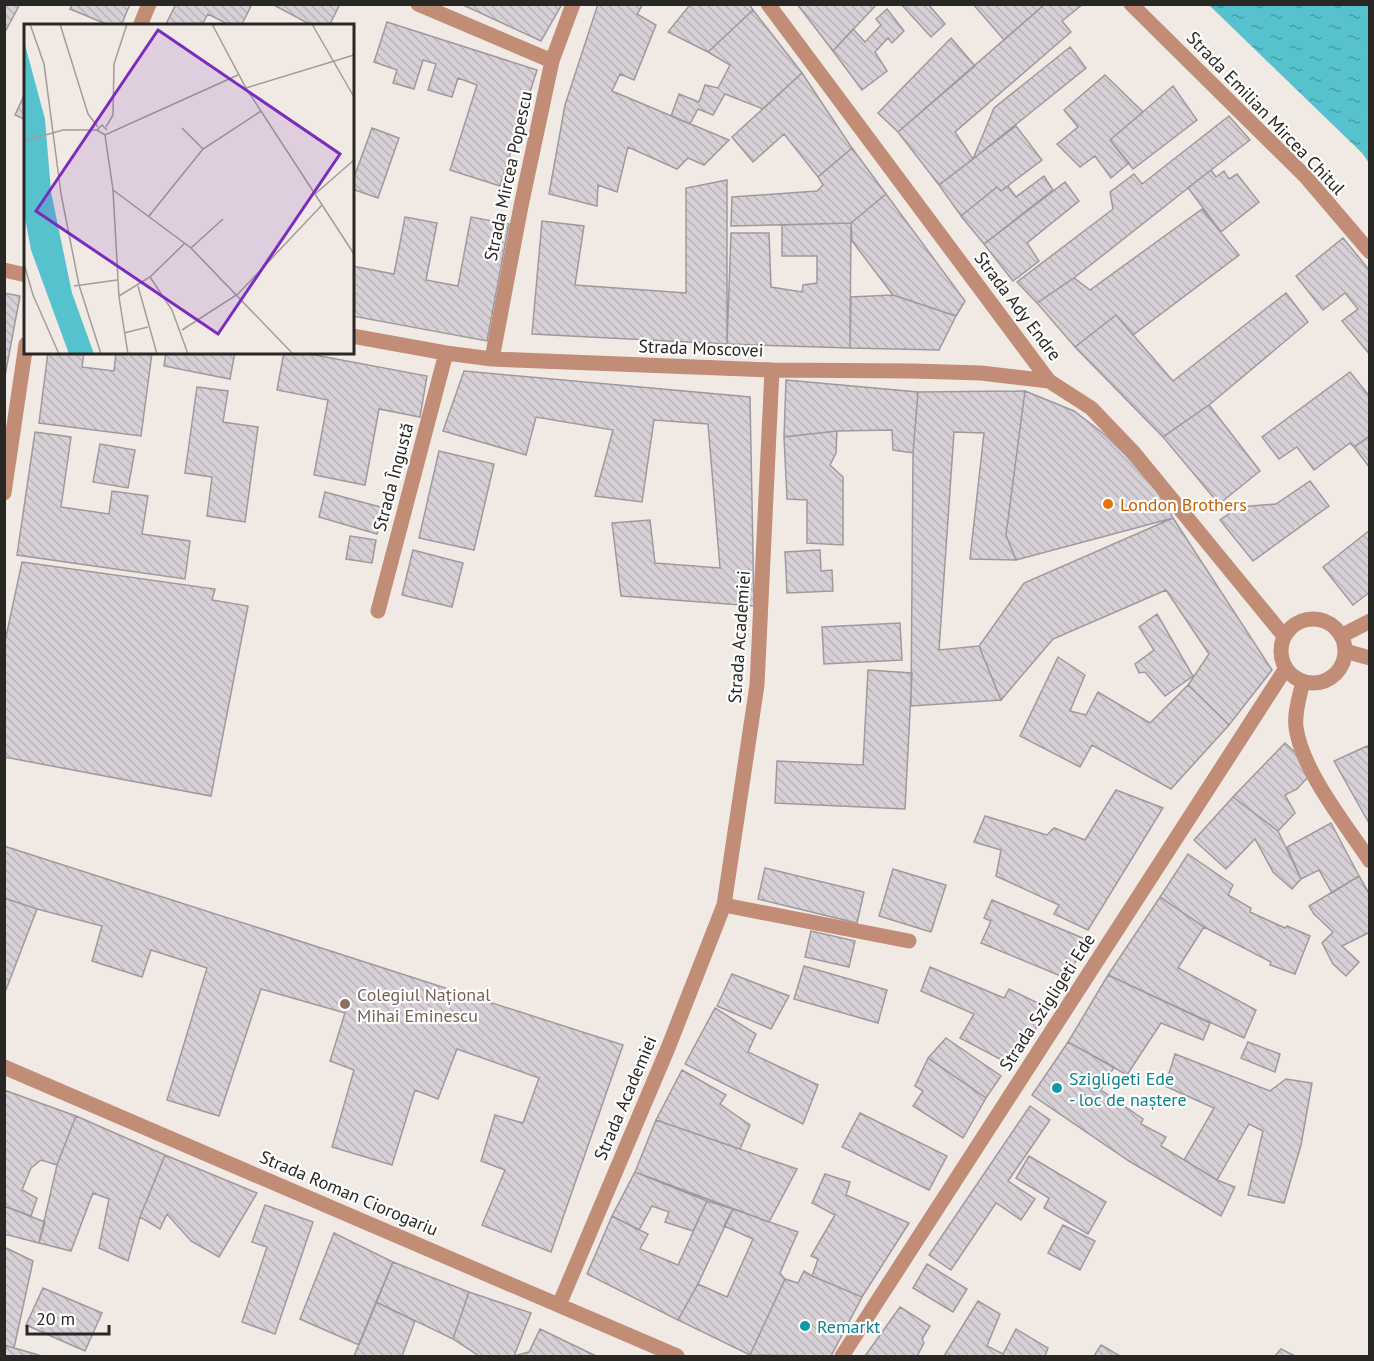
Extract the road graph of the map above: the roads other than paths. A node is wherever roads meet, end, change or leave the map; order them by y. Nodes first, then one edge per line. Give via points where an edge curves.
1 (149, 4) edge
2 (418, 4) edge
3 (573, 4) edge
4 (768, 4) edge
5 (1131, 4) edge
6 (141, 24) edge
7 (552, 61) junction
8 (1370, 252) edge
9 (4, 270) edge
10 (24, 275) edge
11 (354, 336) edge
12 (446, 353) junction
13 (25, 354) edge
14 (492, 359) junction
15 (772, 370) junction
16 (1049, 381) junction
17 (4, 493) edge
18 (378, 611) dead end
19 (1370, 621) edge
20 (1284, 636) junction
21 (1343, 644) junction
22 (1370, 658) edge
23 (1286, 668) junction
24 (1303, 681) junction
25 (1370, 861) edge
26 (724, 905) junction
27 (909, 941) dead end
28 (4, 1067) edge
29 (559, 1305) junction
30 (677, 1356) edge
31 (842, 1356) edge

1 - 6 street
2 - 7 street
3 - 7 street, Strada Mircea Popescu
4 - 16 street, Strada Ady Endre
5 - 8 street, Strada Emilian Mircea Chitul via 1305,176
7 - 14 street, Strada Mircea Popescu
9 - 10 street
11 - 12 street, Strada Moscovei
12 - 14 street, Strada Moscovei
12 - 18 street, Strada Îngustă
13 - 17 street
14 - 15 street, Strada Moscovei
15 - 16 street, Strada Moscovei via 959,372
15 - 26 street, Strada Academiei via 757,685
16 - 20 street, Strada Ady Endre via 1090,408 1134,453
19 - 21 street
20 - 21 street via 1298,622 1318,619 1335,628
20 - 23 street via 1281,658
21 - 22 street
21 - 24 street via 1343,661 1331,676 1323,681
23 - 24 street
23 - 31 street, Strada Szigligeti Ede
24 - 25 street via 1295,714 1296,729 1309,769
26 - 27 street
26 - 29 street, Strada Academiei
28 - 29 street, Strada Roman Ciorogariu
29 - 30 street, Strada Roman Ciorogariu

